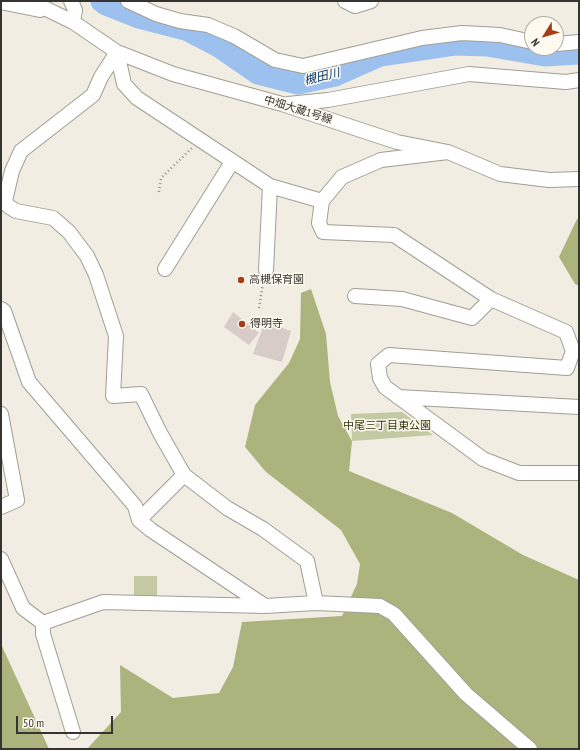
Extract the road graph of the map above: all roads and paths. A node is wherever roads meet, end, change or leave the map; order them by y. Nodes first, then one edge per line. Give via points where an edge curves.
1 (30, 1) edge
2 (71, 1) edge
3 (128, 1) edge
4 (345, 1) edge
5 (371, 1) edge
6 (1, 2) edge
7 (55, 14) junction
8 (73, 22) junction
9 (524, 40) edge
10 (579, 42) edge
11 (564, 43) edge
12 (117, 52) junction
13 (579, 80) edge
14 (282, 104) junction
15 (200, 140) junction
16 (448, 152) junction
17 (232, 162) junction
18 (579, 180) edge
19 (270, 186) junction
20 (159, 192) dead end
21 (322, 201) junction
22 (164, 269) dead end
23 (266, 270) joint
24 (355, 296) dead end
25 (491, 299) junction
26 (259, 308) dead end
27 (1, 309) edge
28 (398, 397) junction
29 (579, 407) edge
30 (1, 414) edge
31 (579, 473) edge
32 (184, 476) junction
33 (1, 507) edge
34 (139, 520) junction
35 (1, 559) edge
36 (316, 603) junction
37 (265, 606) junction
38 (43, 623) junction
39 (73, 732) dead end
40 (530, 749) edge

1 - 7 street, 中畑大蔵1号線
2 - 8 street via 76,10
3 - 9 street via 156,14 208,25 234,36 275,60 303,66 422,38 462,33 500,35
4 - 5 street via 355,6
6 - 7 street
7 - 8 street, 中畑大蔵1号線
8 - 12 street, 中畑大蔵1号線
10 - 11 street
12 - 14 street, 中畑大蔵1号線 via 173,74
12 - 15 street via 124,84 137,98
12 - 32 street via 93,95 21,151 12,171 5,201 16,211 52,218 69,232 87,256 116,336 112,396 141,394
13 - 14 street via 566,82 469,74 328,100
14 - 16 street, 中畑大蔵1号線 via 397,142
15 - 17 street
15 - 20 path via 161,178
16 - 18 street, 中畑大蔵1号線 via 500,174 549,180
16 - 21 street via 381,160 342,177
17 - 19 street
17 - 22 street
19 - 21 street
19 - 23 street
21 - 25 street via 319,223 323,232 394,235
23 - 26 path
24 - 25 street via 402,298 472,318
25 - 28 street via 566,332 573,352 567,368 389,355 378,364 380,378 385,387
27 - 34 street via 4,311 29,382 136,506
28 - 29 street
28 - 31 street via 483,459 520,473
30 - 33 street via 16,500
32 - 34 street
32 - 36 street via 226,508 263,529 307,561
34 - 37 street via 176,548
35 - 38 street via 23,608
36 - 37 street
36 - 40 street via 380,606 394,614 466,694
37 - 38 street via 103,602
38 - 39 street via 43,634

